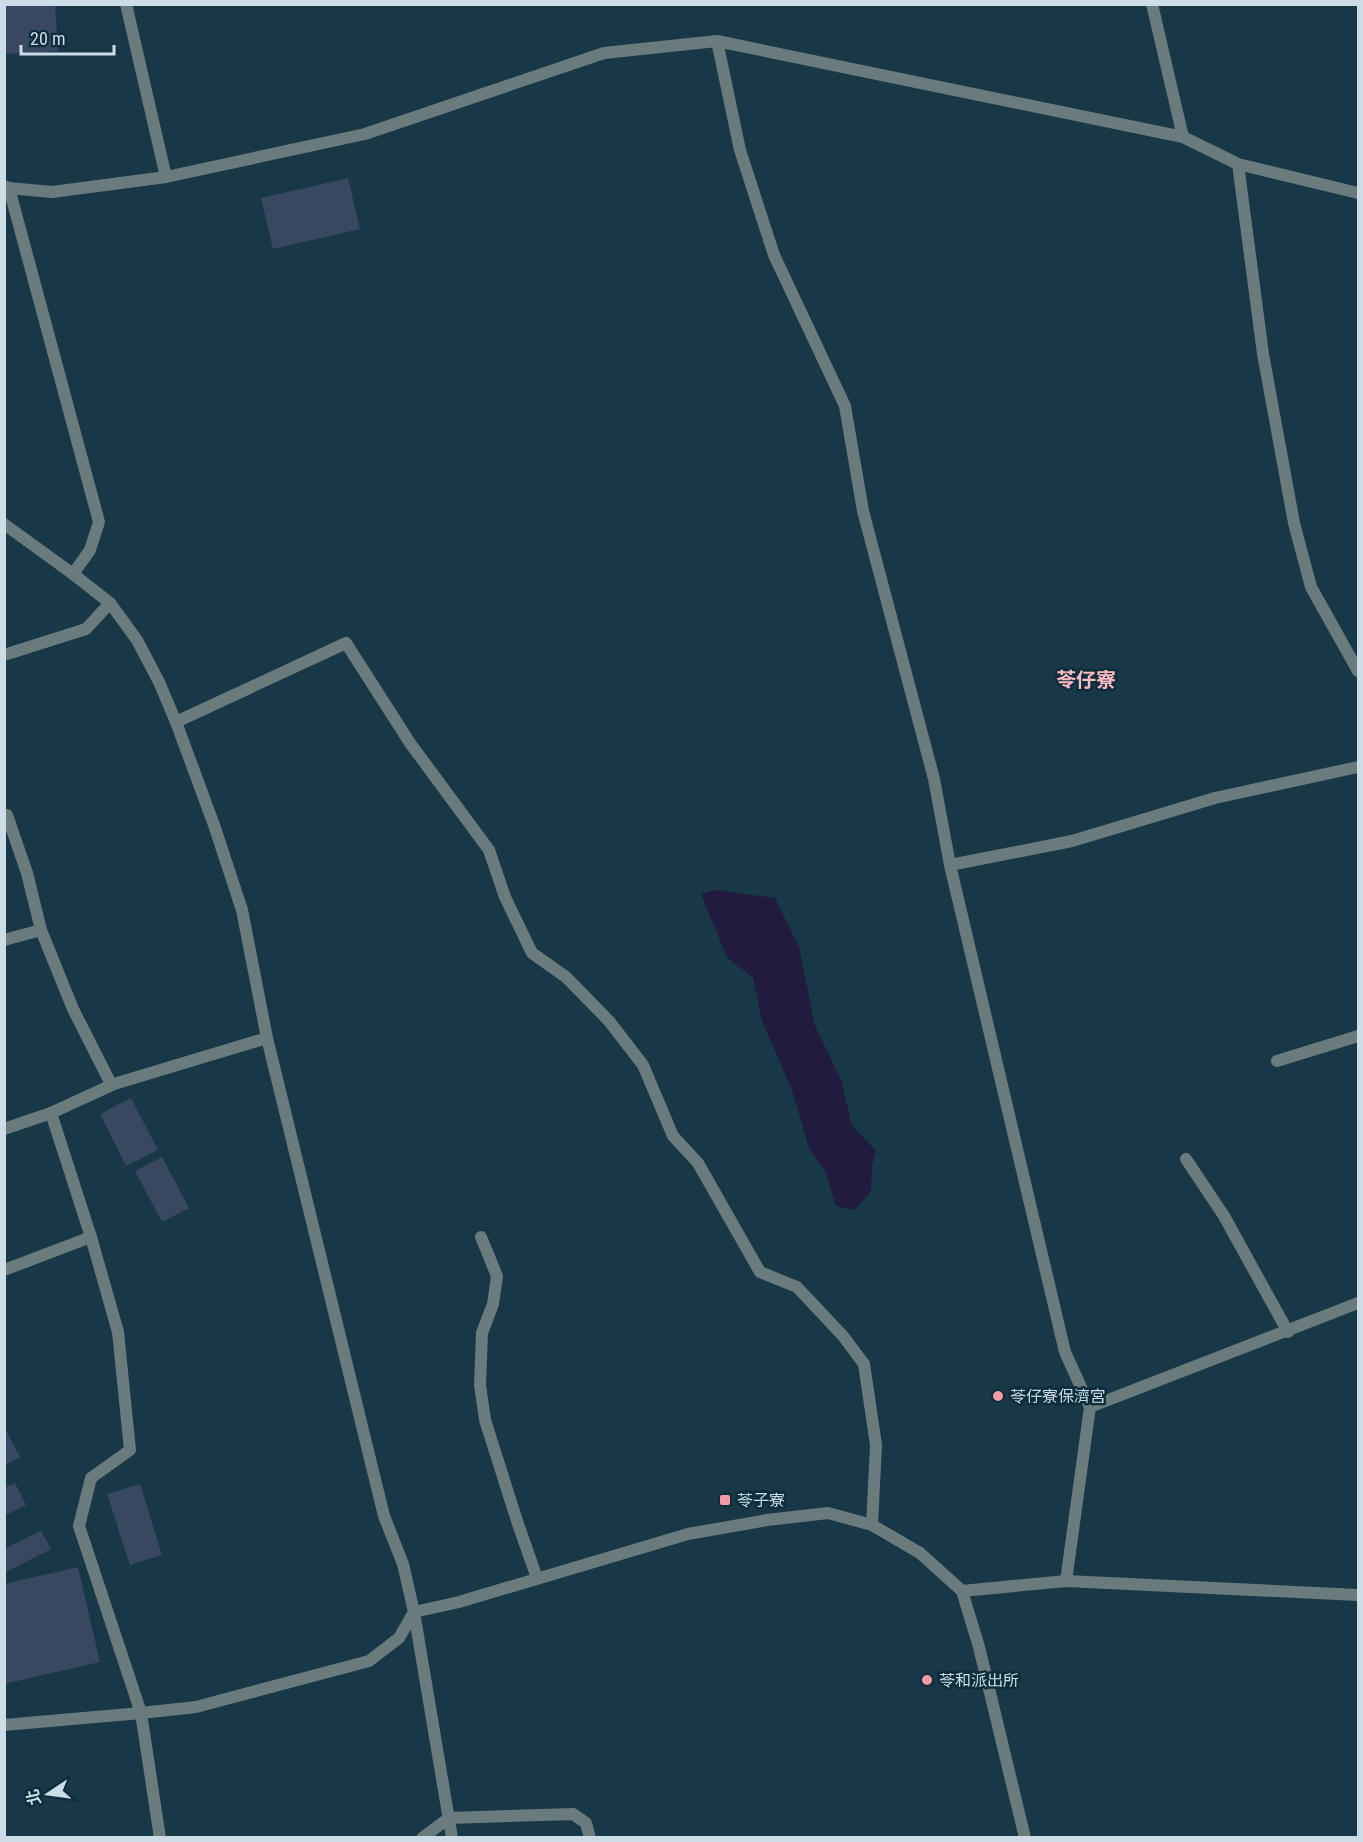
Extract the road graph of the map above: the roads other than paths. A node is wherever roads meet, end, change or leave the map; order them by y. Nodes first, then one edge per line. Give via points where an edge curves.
1 (126, 4) edge
2 (1152, 4) edge
3 (717, 41) junction
4 (1183, 137) junction
5 (1238, 164) junction
6 (166, 177) junction
7 (7, 187) edge
8 (1359, 193) edge
9 (4, 524) edge
10 (73, 574) junction
11 (110, 603) junction
12 (4, 655) edge
13 (1359, 670) edge
14 (176, 722) junction
15 (1359, 767) edge
16 (4, 816) edge
17 (950, 865) junction
18 (41, 930) junction
19 (4, 940) edge
20 (1359, 1036) edge
21 (267, 1038) junction
22 (1277, 1060) dead end
23 (114, 1084) junction
24 (51, 1113) junction
25 (4, 1129) edge
26 (1186, 1159) dead end
27 (91, 1237) junction
28 (481, 1237) dead end
29 (4, 1270) edge
30 (1359, 1303) edge
31 (1288, 1332) junction
32 (1090, 1407) junction
33 (872, 1526) junction
34 (537, 1578) junction
35 (1066, 1581) junction
36 (962, 1591) junction
37 (1359, 1595) edge
38 (414, 1611) junction
39 (141, 1713) junction
40 (4, 1725) edge
41 (449, 1818) junction
42 (160, 1838) edge
43 (422, 1838) edge
44 (452, 1838) edge
45 (590, 1838) edge
46 (1025, 1838) edge

1 - 6 street
2 - 4 street
3 - 4 street
3 - 6 street via 604,53 365,134
3 - 17 street via 740,150 774,255 845,406 863,511 934,779
4 - 5 street
5 - 8 street
5 - 13 street via 1263,354 1294,523 1311,587
6 - 7 street via 52,192
7 - 10 street via 99,522 90,550
9 - 10 street
10 - 11 street
11 - 12 street via 86,629
11 - 14 street via 137,640
14 - 21 street via 242,910
14 - 33 street via 346,643 410,743 489,850 532,953 566,977 609,1021 643,1065 673,1136 698,1163 760,1272 797,1287 864,1364 876,1445
15 - 17 street via 1215,798 1072,841
16 - 18 street via 7,815 27,873
17 - 32 street via 1065,1352
18 - 19 street
18 - 23 street via 73,1010
20 - 22 street
21 - 23 street
21 - 38 street via 384,1516 403,1564
23 - 24 street
24 - 25 street
24 - 27 street
26 - 31 street via 1224,1216
27 - 29 street
27 - 39 street via 118,1332 130,1450 91,1478 79,1526
28 - 34 street via 497,1276 493,1304 482,1333 480,1384 485,1420
30 - 31 street
31 - 32 street
32 - 35 street
33 - 34 street via 828,1513 767,1520 688,1534
33 - 36 street via 921,1553
34 - 38 street
35 - 36 street
35 - 37 street
36 - 46 street
38 - 39 street via 399,1638 369,1661 196,1707
38 - 41 street
39 - 40 street
39 - 42 street
41 - 43 street
41 - 44 street
41 - 45 street via 573,1814 586,1823

